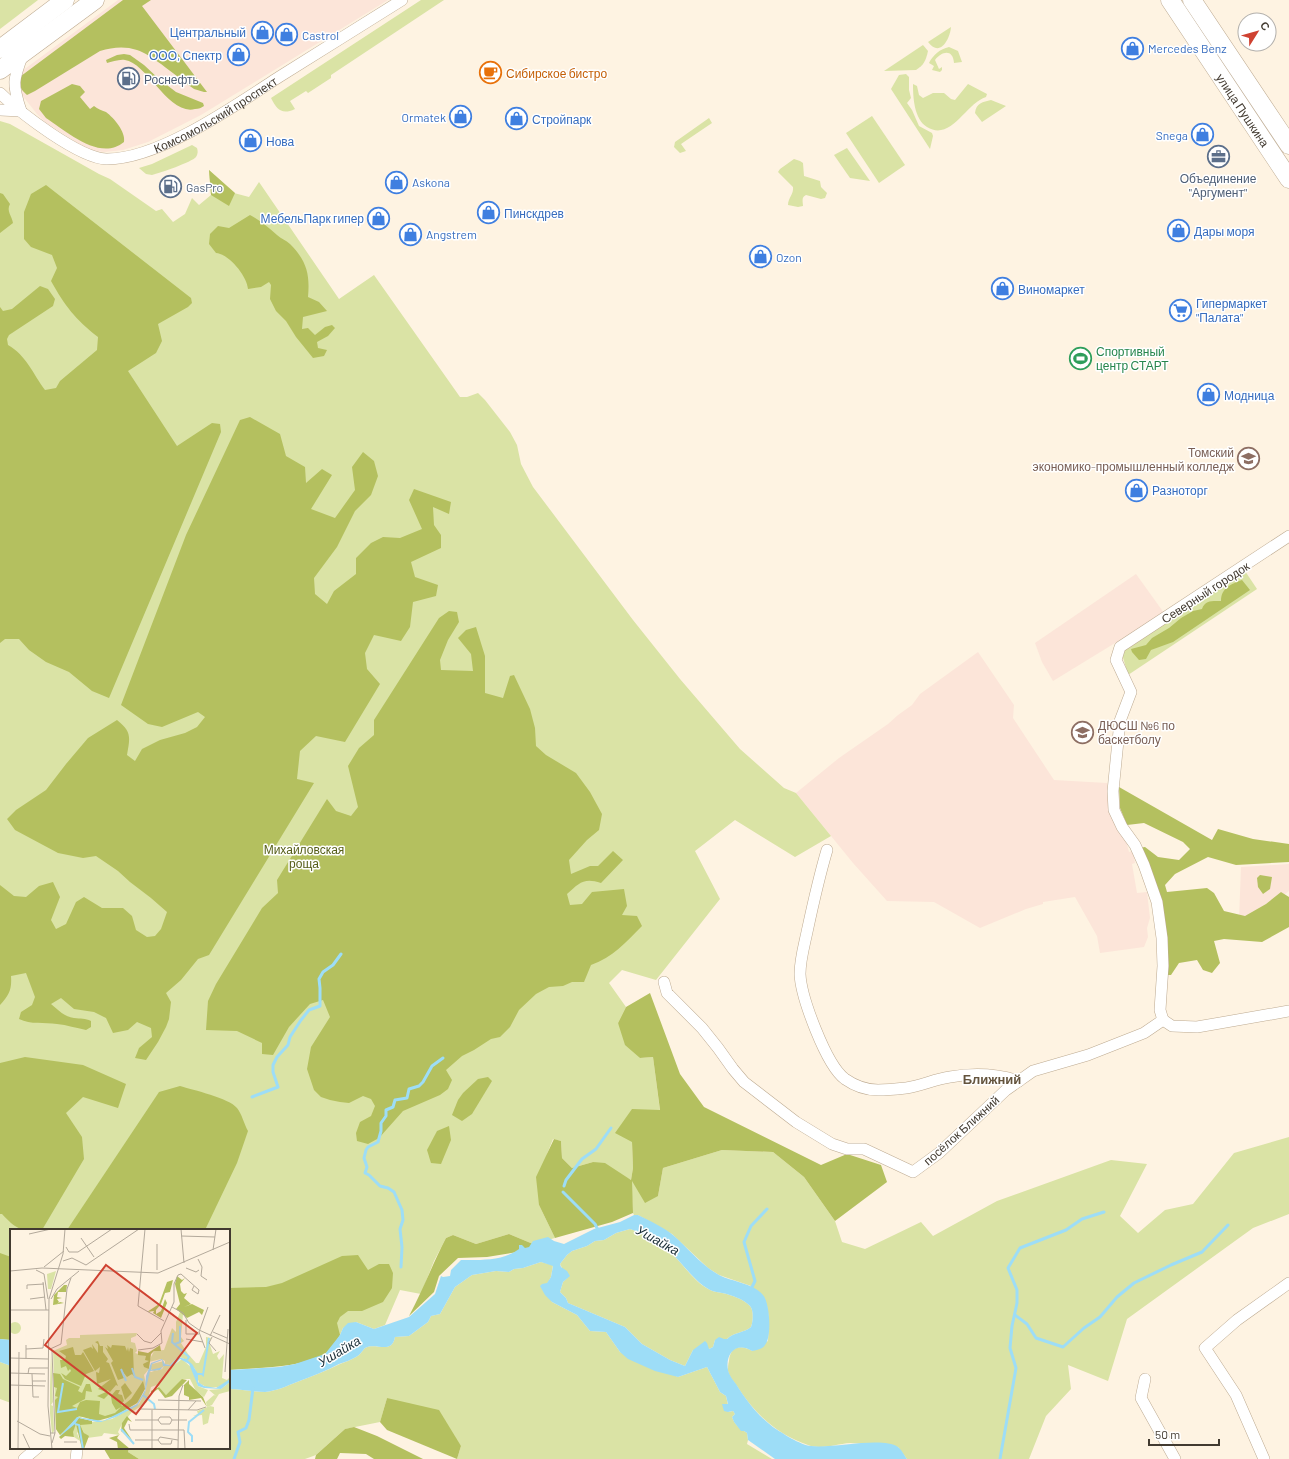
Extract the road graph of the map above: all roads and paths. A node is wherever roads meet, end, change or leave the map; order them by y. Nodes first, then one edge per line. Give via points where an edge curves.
1 (65, 0) edge
2 (95, 0) edge
3 (402, 0) edge
4 (1170, 0) edge
5 (1192, 0) edge
6 (0, 49) edge
7 (24, 51) junction
8 (0, 70) edge
9 (0, 93) edge
10 (0, 110) edge
11 (21, 111) junction
12 (1289, 145) edge
13 (1289, 179) edge
14 (1289, 536) edge
15 (828, 850) dead end
16 (664, 982) dead end
17 (1289, 1011) edge
18 (1163, 1020) junction
19 (1019, 1081) junction
20 (1289, 1283) edge
21 (1145, 1379) dead end
22 (36, 1449) edge
23 (24, 1459) edge
24 (1175, 1459) edge
25 (1264, 1459) edge

1 - 6 main road
2 - 7 main road
3 - 11 street, Комсомольский проспект via 206,123 137,155 106,159 84,154
4 - 13 main road, улица Пушкина
5 - 12 main road, улица Пушкина
7 - 8 main road
7 - 11 street via 14,82
9 - 11 street, Комсомольский проспект
10 - 11 street
14 - 18 street, Северный городок via 1120,647 1116,660 1131,692 1120,721 1112,791 1114,810 1135,845 1157,902 1162,938 1160,1010
15 - 19 street, посёлок Ближний via 814,899 800,975 813,1023 833,1065 844,1078 862,1089 906,1088 950,1077 983,1074
16 - 19 street, посёлок Ближний via 667,993 702,1028 740,1078 796,1122 832,1144 847,1149 864,1149 913,1172 939,1153 1006,1090
17 - 18 street via 1186,1028 1172,1026
18 - 19 street, посёлок Ближний via 1144,1033 1088,1055 1033,1071
20 - 25 street via 1237,1320 1205,1348 1236,1395
21 - 24 street via 1141,1398
22 - 23 street

